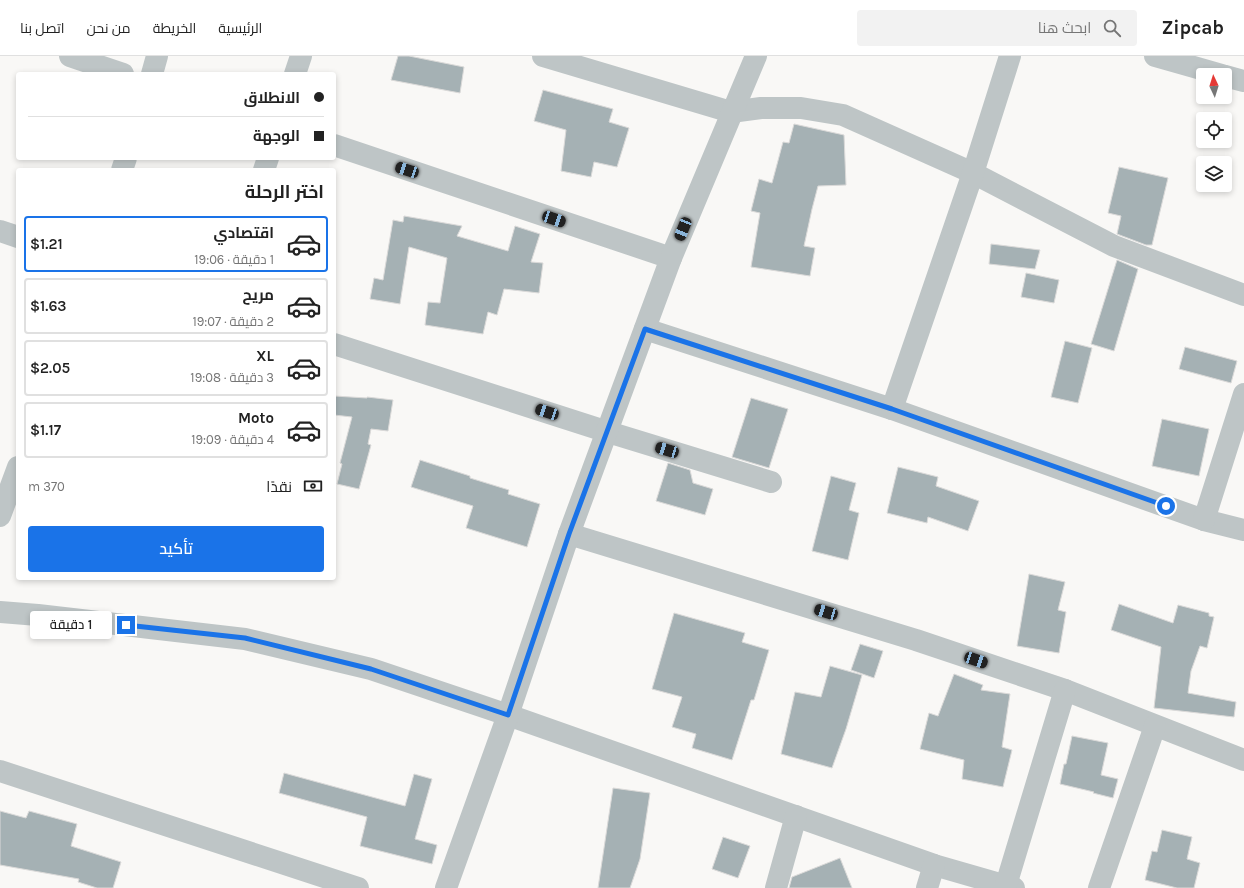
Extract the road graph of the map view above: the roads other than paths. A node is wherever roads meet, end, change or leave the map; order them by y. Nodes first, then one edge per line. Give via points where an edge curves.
1 (70, 56) edge
2 (157, 56) edge
3 (301, 56) edge
4 (543, 56) edge
5 (756, 56) edge
6 (1010, 56) edge
7 (1155, 56) edge
8 (1197, 68) edge
9 (117, 72) edge
10 (153, 72) edge
11 (296, 72) edge
12 (1232, 78) edge
13 (1244, 82) edge
14 (731, 112) junction
15 (336, 146) edge
16 (973, 173) junction
17 (0, 231) edge
18 (16, 236) edge
19 (670, 258) junction
20 (1244, 295) edge
21 (645, 329) junction
22 (336, 345) edge
23 (1244, 394) edge
24 (892, 409) junction
25 (608, 432) junction
26 (16, 472) edge
27 (771, 482) dead end
28 (0, 516) edge
29 (1204, 520) junction
30 (1244, 530) edge
31 (569, 534) junction
32 (0, 612) edge
33 (1065, 690) junction
34 (508, 715) junction
35 (1155, 726) junction
36 (1244, 760) edge
37 (0, 771) edge
38 (796, 816) junction
39 (934, 865) junction
40 (1010, 887) edge
41 (358, 888) edge
42 (446, 888) edge
43 (776, 888) edge
44 (927, 888) edge
45 (1099, 888) edge

1 - 9 street
2 - 10 street
3 - 11 street
4 - 14 street
5 - 14 street
6 - 16 street
7 - 8 street
12 - 13 street
14 - 16 street via 761,108 801,108 843,115
14 - 19 street
15 - 19 street
16 - 20 street via 1114,246
16 - 24 street
17 - 18 street
19 - 21 street
21 - 24 street
21 - 25 street
22 - 25 street
23 - 29 street
24 - 29 street
25 - 27 street
25 - 31 street
26 - 28 street
29 - 30 street
31 - 33 street via 916,640
31 - 34 street
32 - 34 street via 245,638 371,669
33 - 35 street
33 - 40 street
34 - 38 street
34 - 42 street
35 - 36 street
35 - 45 street
37 - 41 street
38 - 39 street
38 - 43 street
39 - 40 street
39 - 44 street

